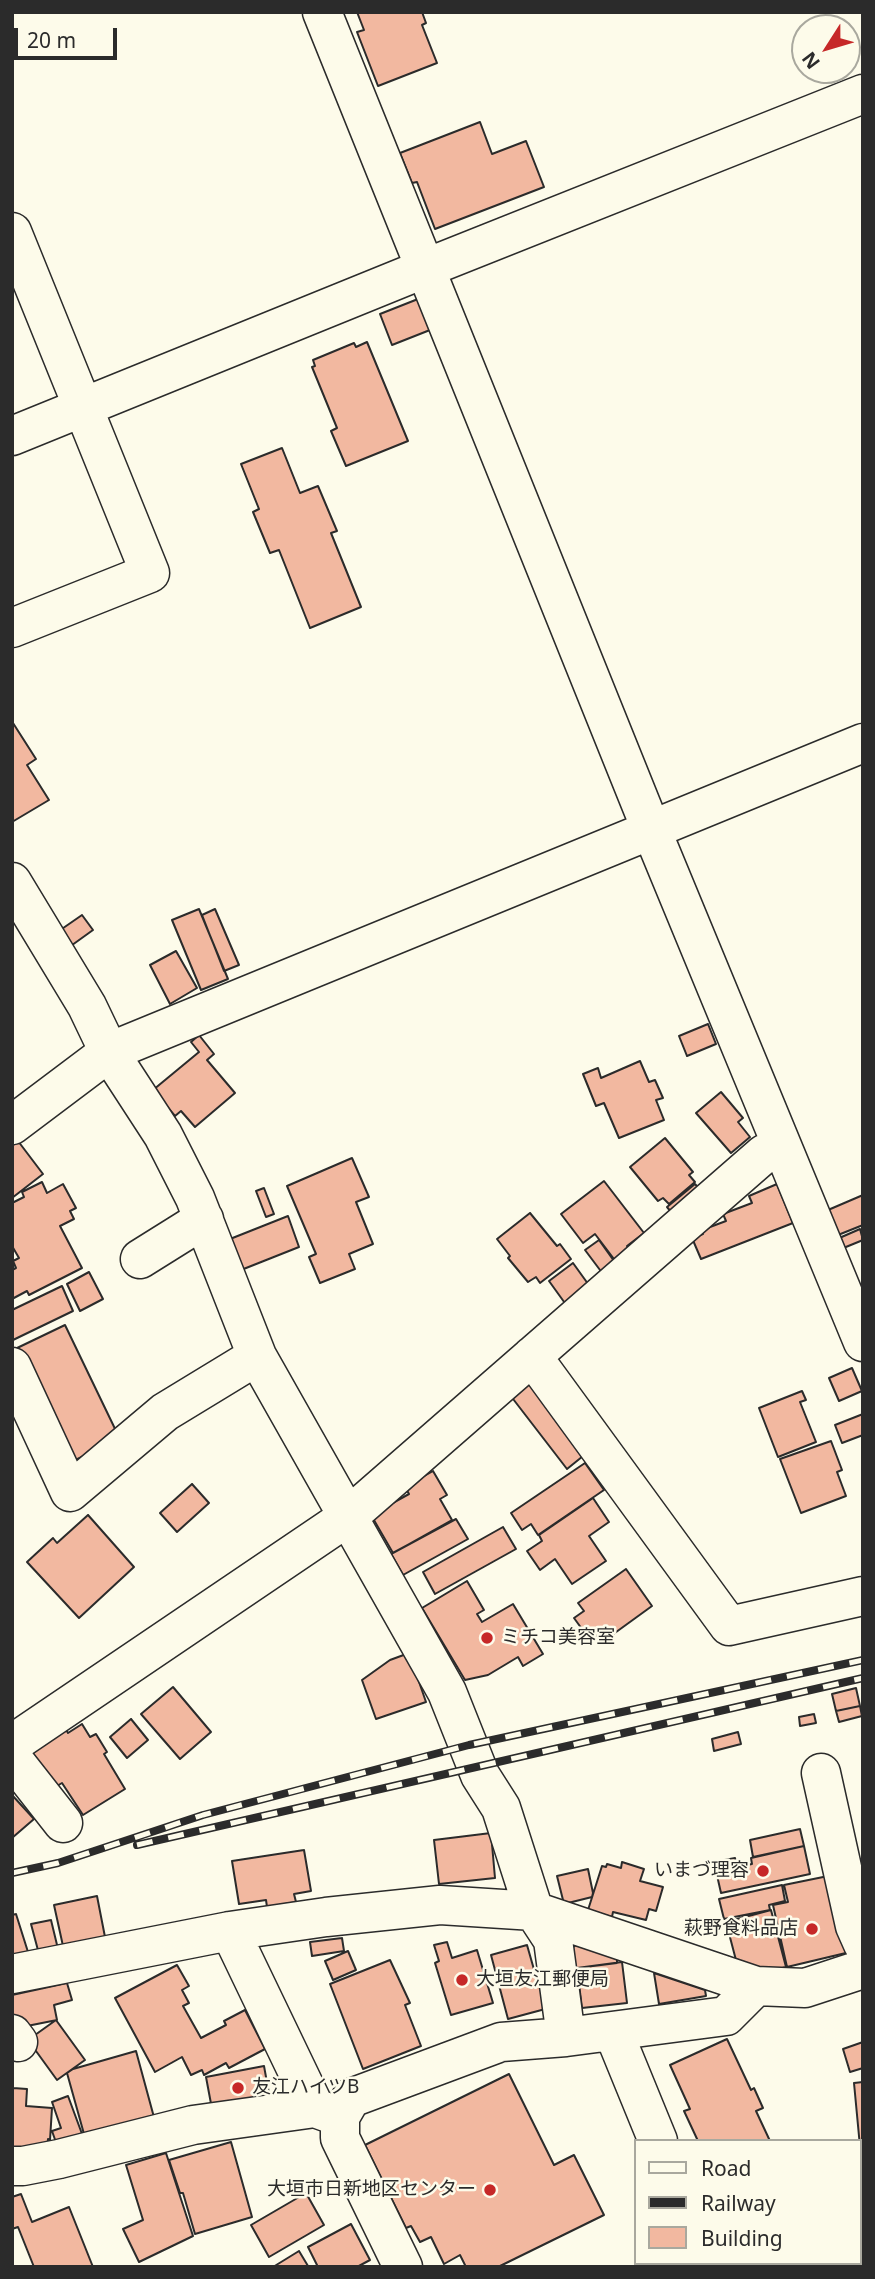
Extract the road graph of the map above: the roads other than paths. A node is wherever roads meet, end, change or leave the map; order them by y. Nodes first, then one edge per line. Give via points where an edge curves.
1 (322, 12) edge
2 (863, 94) edge
3 (12, 232) edge
4 (426, 268) junction
5 (83, 407) junction
6 (12, 436) edge
7 (12, 628) edge
8 (863, 743) edge
9 (651, 829) junction
10 (12, 882) edge
11 (109, 1052) junction
12 (12, 1125) edge
13 (782, 1145) junction
14 (204, 1219) junction
15 (140, 1259) dead end
16 (863, 1342) edge
17 (257, 1356) junction
18 (532, 1356) junction
19 (12, 1367) edge
20 (349, 1516) junction
21 (863, 1595) edge
22 (12, 1744) edge
23 (12, 1758) edge
24 (821, 1773) dead end
25 (64, 1823) dead end
26 (534, 1911) junction
27 (230, 1931) junction
28 (863, 1944) edge
29 (863, 1969) edge
30 (12, 1974) edge
31 (756, 1986) junction
32 (612, 2031) junction
33 (566, 2037) junction
34 (328, 2112) junction
35 (657, 2139) edge
36 (12, 2166) edge
37 (403, 2267) edge

1 - 4 street
2 - 4 street
3 - 5 street
4 - 5 street
4 - 9 street
5 - 6 street
5 - 7 street via 150,573
8 - 9 street
9 - 11 street
9 - 13 street
10 - 11 street via 87,1006
11 - 12 street
11 - 14 street via 163,1135
13 - 16 street
13 - 18 street via 764,1154
14 - 15 street
14 - 17 street
17 - 19 street via 165,1412 69,1492
17 - 20 street
18 - 20 street
18 - 21 street via 729,1626
20 - 22 street
20 - 26 street via 447,1692 480,1775 501,1808
23 - 25 street
24 - 28 street
26 - 27 street via 440,1905
26 - 31 street
26 - 33 street via 553,1940
27 - 30 street
27 - 34 street
29 - 31 street via 805,1988
31 - 32 street via 726,2016
32 - 33 street
32 - 35 street
33 - 34 street via 501,2042 351,2098
34 - 36 street via 193,2125 59,2159
34 - 37 street

